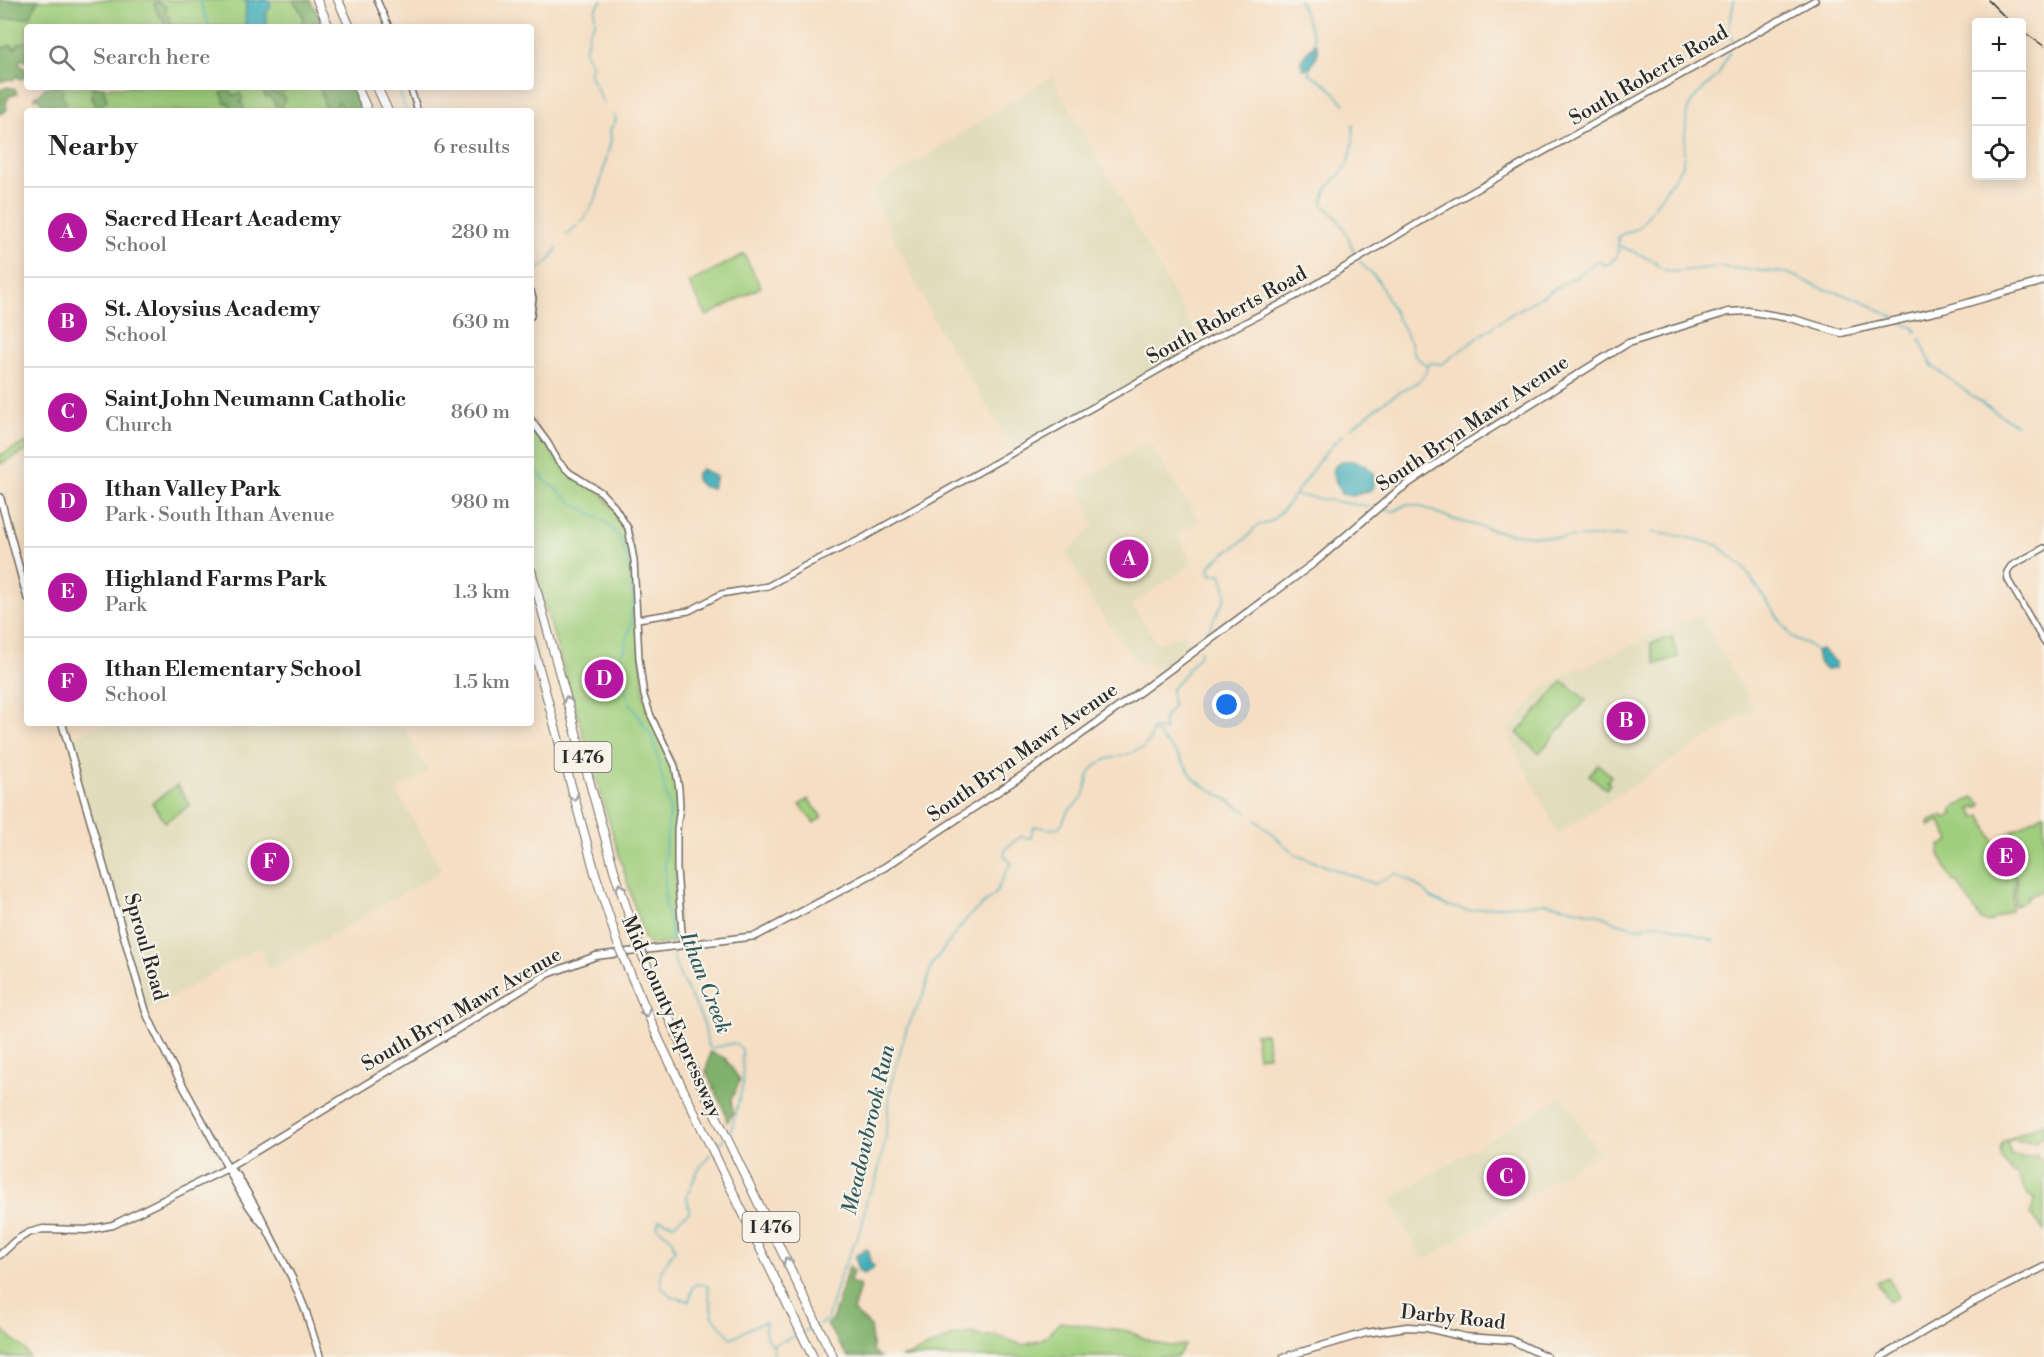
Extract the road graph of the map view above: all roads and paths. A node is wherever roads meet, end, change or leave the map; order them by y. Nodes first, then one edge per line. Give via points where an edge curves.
1 (317, 0) edge
2 (338, 0) edge
3 (377, 0) edge
4 (1815, 0) edge
5 (328, 24) edge
6 (349, 24) edge
7 (388, 24) edge
8 (358, 90) edge
9 (378, 90) edge
10 (411, 90) edge
11 (367, 108) edge
12 (387, 108) edge
13 (417, 108) edge
14 (2044, 281) edge
15 (534, 425) edge
16 (0, 497) edge
17 (2044, 548) edge
18 (534, 581) edge
19 (24, 586) edge
20 (638, 619) junction
21 (2044, 642) edge
22 (534, 650) edge
23 (63, 726) edge
24 (682, 945) junction
25 (228, 1168) junction
26 (0, 1255) edge
27 (2044, 1266) edge
28 (320, 1357) edge
29 (813, 1357) edge
30 (833, 1357) edge
31 (1284, 1357) edge
32 (1547, 1357) edge
33 (1881, 1357) edge

1 - 5 highway
2 - 6 highway
3 - 7 street
4 - 20 street, South Roberts Road via 861,538 768,586 721,594 689,611
8 - 11 highway
9 - 12 highway
10 - 13 street
14 - 24 main road, South Bryn Mawr Avenue via 1889,324 1841,333 1794,319 1728,312 1628,343 1400,490 1314,563 1202,646 1044,761 885,867 756,936
15 - 20 street via 558,461 601,492 628,528
16 - 19 main road
17 - 21 street via 2007,572
30 -> 18 highway, Mid-County Expressway / I 476, bridge via 673,1027 643,956 614,870
20 - 24 street via 644,696 675,766 679,789 676,859
22 -> 29 highway, Mid-County Expressway / I 476, bridge via 619,947 660,1042
23 - 25 main road, Sproul Road via 146,1012
24 - 25 main road, South Bryn Mawr Avenue via 596,956 548,974
25 - 26 main road, South Bryn Mawr Avenue via 113,1225 86,1230 43,1229 28,1233
25 - 28 main road, Sproul Road via 237,1175 260,1215 300,1296
27 - 33 main road
31 - 32 main road, Darby Road via 1366,1333 1407,1327 1511,1340

